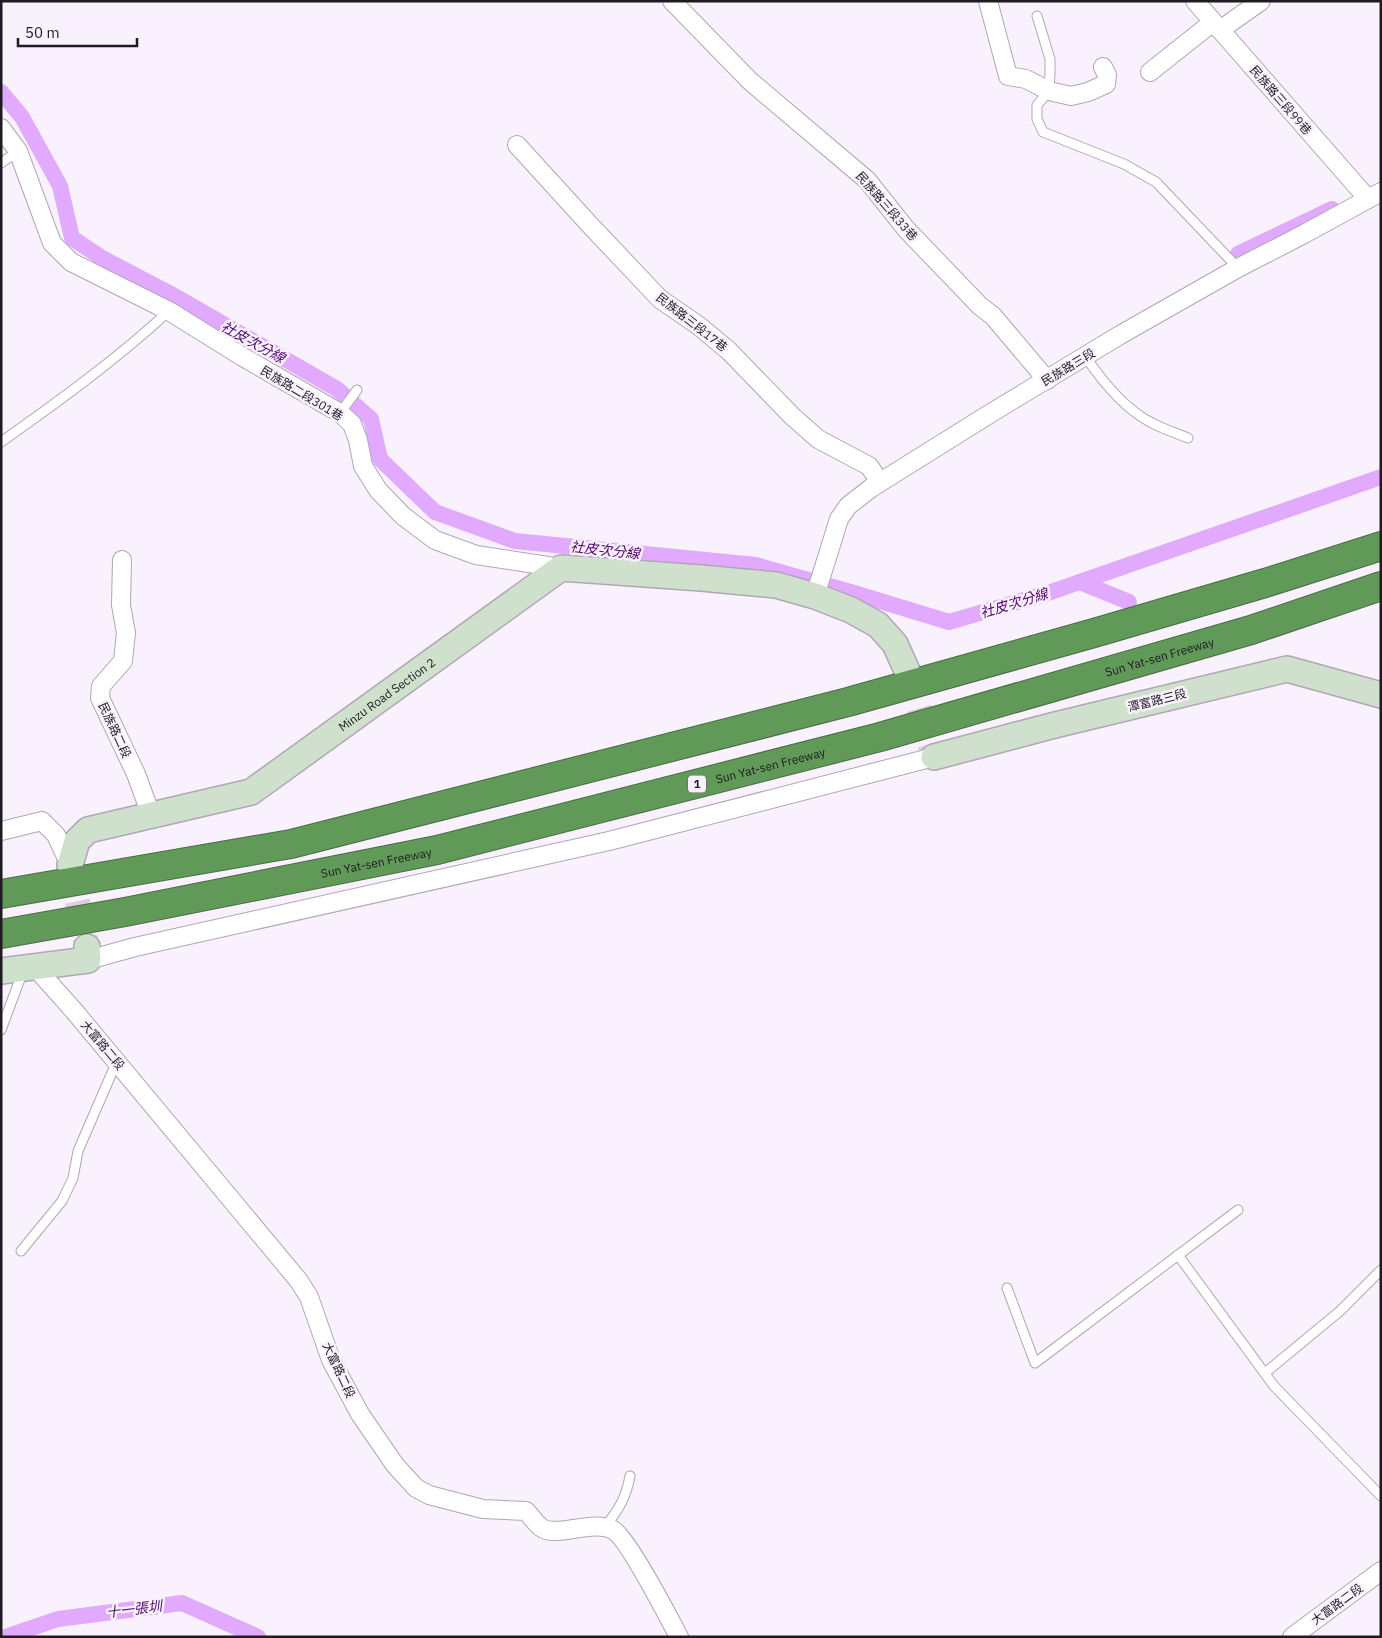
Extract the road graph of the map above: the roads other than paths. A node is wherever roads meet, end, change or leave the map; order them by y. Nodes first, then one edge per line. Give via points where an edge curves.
1 (672, 1) edge
2 (988, 1) edge
3 (1195, 1) edge
4 (1261, 1) edge
5 (1037, 16) dead end
6 (1216, 26) junction
7 (1103, 67) dead end
8 (1150, 72) dead end
9 (1049, 91) junction
10 (1, 128) edge
11 (517, 145) dead end
12 (18, 151) junction
13 (1, 163) edge
14 (1374, 196) edge
15 (1238, 268) junction
16 (169, 311) junction
17 (1085, 356) junction
18 (1047, 380) junction
19 (357, 390) dead end
20 (341, 410) junction
21 (1188, 438) dead end
22 (1, 442) edge
23 (880, 482) junction
24 (1381, 546) edge
25 (122, 560) dead end
26 (561, 568) junction
27 (818, 586) junction
28 (1381, 586) edge
29 (908, 673) tunnel mouth
30 (1381, 695) edge
31 (934, 756) joint
32 (150, 815) junction
33 (88, 830) junction
34 (1, 831) edge
35 (56, 834) junction
36 (70, 866) joint
37 (1, 894) edge
38 (1, 934) edge
39 (88, 954) joint
40 (20, 969) edge
41 (1, 1030) edge
42 (117, 1061) junction
43 (1238, 1210) dead end
44 (21, 1251) dead end
45 (1178, 1255) junction
46 (1381, 1270) edge
47 (1007, 1288) dead end
48 (1265, 1374) junction
49 (630, 1476) dead end
50 (1381, 1496) edge
51 (605, 1527) junction
52 (1381, 1571) edge
53 (679, 1637) edge
54 (1292, 1637) edge

1 - 18 street, 民族路三段33巷 via 750,81 867,180 906,229 993,316
2 - 9 street via 1008,76 1026,79
3 - 6 street, 民族路三段99巷
4 - 6 street
5 - 9 lane via 1050,59
6 - 8 street
6 - 14 street, 民族路三段99巷
7 - 9 street via 1107,75 1106,84 1100,87 1071,96
9 - 15 lane via 1036,105 1037,119 1043,132 1124,164 1156,182
10 - 12 street, 民族路二段301巷
11 - 23 street, 民族路三段17巷 via 660,299 729,351 818,439 869,466
12 - 13 lane
12 - 16 street, 民族路二段301巷 via 52,243 71,262
14 - 15 street, 民族路三段
15 - 17 street, 民族路三段
16 - 20 street, 民族路二段301巷 via 243,357
16 - 22 lane via 66,395
17 - 18 street, 民族路三段
17 - 21 lane via 1101,380 1134,412
18 - 23 street, 民族路三段
19 - 20 lane
20 - 26 street, 民族路二段301巷 via 352,424 363,466 378,490 402,516 435,540 476,555
23 - 27 street, 民族路三段 via 848,506 839,519
24 - 37 highway via 1113,628 848,702 291,844
25 - 32 street, 民族路二段 via 121,605 126,632 123,661 101,686 100,698 136,774
26 - 27 street via 776,586
26 - 32 street, Minzu Road Section 2 via 251,792
27 - 29 street via 878,625 895,644
28 - 38 highway, Sun Yat-sen Freeway / 1 via 1251,630 880,737 446,848
30 - 31 street, 潭富路三段 via 1287,669
31 - 39 street via 609,841 135,947
32 - 33 street, Minzu Road Section 2
33 - 35 street
33 - 36 street via 77,841
34 - 35 street via 42,821
35 - 36 street
39 - 40 street
40 - 41 lane
40 - 42 street, 大富路二段
42 - 44 lane via 78,1151 73,1178 62,1201
42 - 51 street, 大富路二段 via 299,1281 309,1297 331,1360 360,1414 416,1488 429,1495 483,1508 526,1511 542,1528 554,1531
43 - 45 lane
45 - 47 lane via 1035,1363
45 - 48 lane
46 - 48 lane via 1340,1311
48 - 50 lane
49 - 51 lane via 619,1509
51 - 53 street via 615,1530 628,1547
52 - 54 street, 大富路二段

